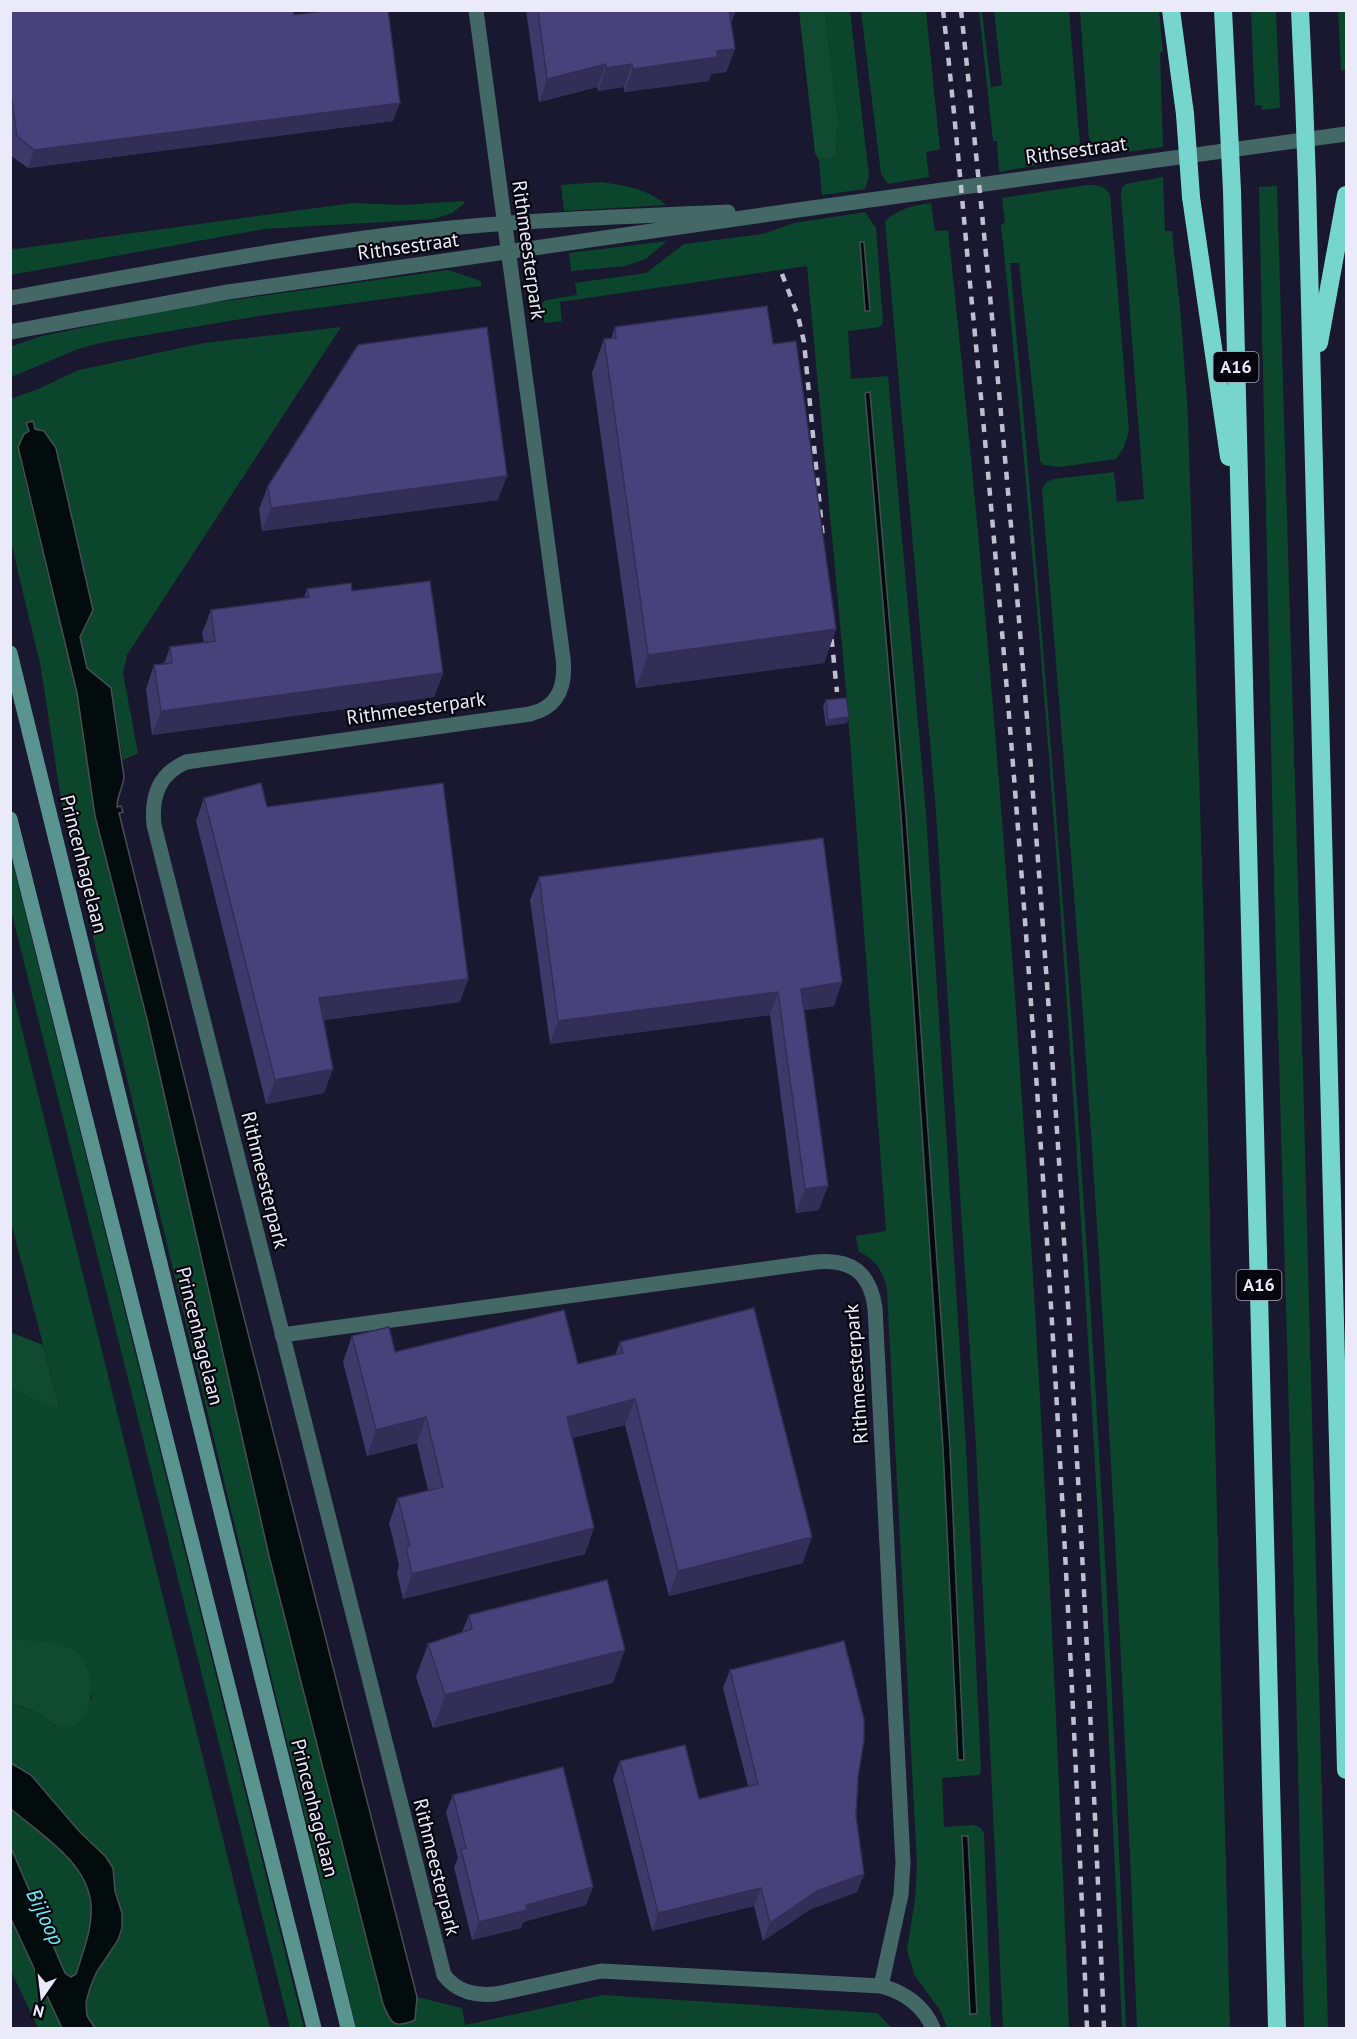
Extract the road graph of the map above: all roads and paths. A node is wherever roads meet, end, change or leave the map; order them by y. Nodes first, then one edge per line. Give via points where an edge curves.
1 (476, 10) edge
2 (1171, 10) edge
3 (1223, 10) edge
4 (1300, 10) edge
5 (1347, 134) edge
6 (1347, 195) edge
7 (812, 208) junction
8 (504, 222) junction
9 (507, 253) junction
10 (10, 298) edge
11 (10, 332) edge
12 (1312, 378) junction
13 (1241, 542) junction
14 (10, 653) edge
15 (10, 819) edge
16 (282, 1335) junction
17 (1347, 1770) edge
18 (881, 1986) junction
19 (314, 2028) edge
20 (348, 2028) edge
21 (933, 2028) edge
22 (1277, 2028) edge

1 - 8 street, Rithmeesterpark
2 - 13 highway, A16, bridge via 1191,197
3 - 13 highway, A16, bridge
4 - 12 highway, bridge
5 - 7 street, Rithsestraat
6 - 12 highway
7 - 8 street, Rithsestraat
7 - 9 street, Rithsestraat
8 - 9 street, Rithmeesterpark
8 - 10 street, Rithsestraat via 285,250
9 - 11 street, Rithsestraat via 228,292
9 - 16 street, Rithmeesterpark via 564,668 554,702 530,714 186,762 166,774 153,803 154,825
12 - 17 highway
13 - 22 highway, A16
14 - 20 main road, Princenhagelaan
15 - 19 main road
16 - 18 street, Rithmeesterpark via 441,1969 449,1982 463,1991 489,1995 601,1971
16 - 18 street, Rithmeesterpark via 816,1262 847,1264 864,1277 875,1308 903,1863 901,1895
18 - 21 street, Rithmeesterpark via 911,2000

